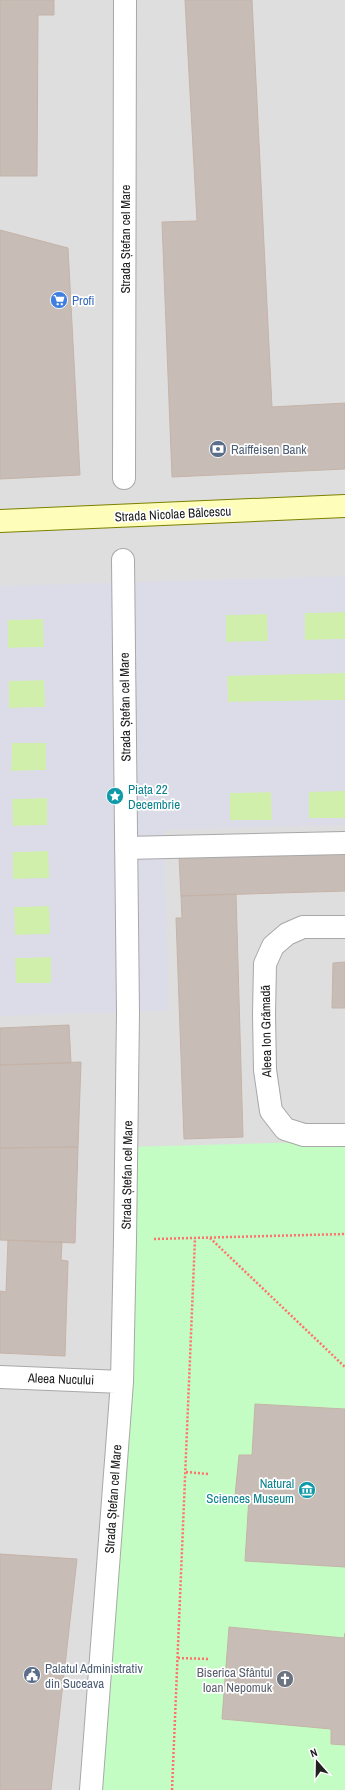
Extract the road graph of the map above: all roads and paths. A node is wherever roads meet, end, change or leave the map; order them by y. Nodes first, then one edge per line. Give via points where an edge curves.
1 (125, 0) edge
2 (124, 478) dead end
3 (345, 506) edge
4 (0, 521) edge
5 (123, 560) dead end
6 (345, 843) edge
7 (126, 848) junction
8 (345, 927) edge
9 (345, 1136) edge
10 (345, 1234) edge
11 (195, 1238) junction
12 (210, 1238) junction
13 (125, 1240) junction
14 (345, 1367) edge
15 (0, 1377) edge
16 (122, 1382) junction
17 (186, 1472) junction
18 (208, 1474) dead end
19 (178, 1658) junction
20 (208, 1659) dead end
21 (91, 1790) edge
22 (172, 1790) edge

1 - 2 street, Strada Ștefan cel Mare
3 - 4 main road, Strada Nicolae Bălcescu
5 - 7 street, Strada Ștefan cel Mare
6 - 7 street
7 - 13 street, Strada Ștefan cel Mare via 128,1147
8 - 9 street, Aleea Ion Grămadă via 303,927 287,934 273,946 265,964 264,1014 265,1070 271,1111 285,1129 304,1135
10 - 12 path
11 - 12 path
11 - 13 path
11 - 17 path
12 - 14 path
13 - 16 street, Strada Ștefan cel Mare
15 - 16 street, Aleea Nucului
16 - 21 street, Strada Ștefan cel Mare
17 - 18 path
17 - 19 path
19 - 20 path
19 - 22 path

